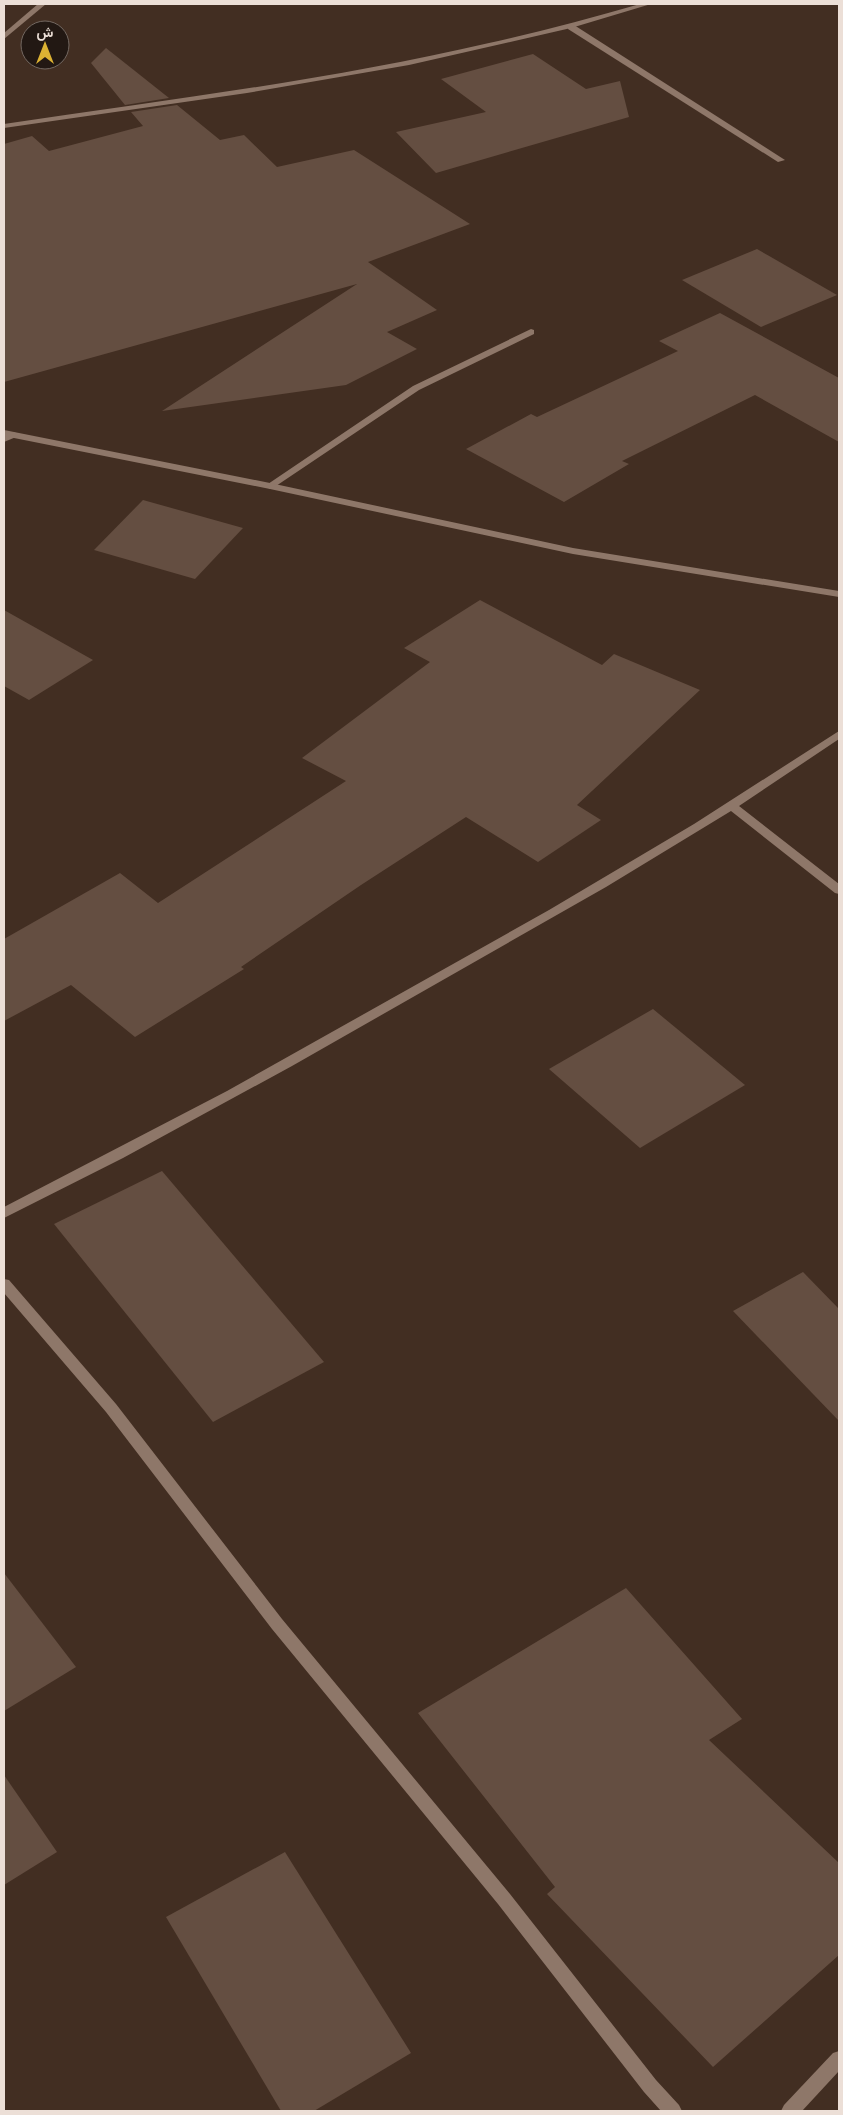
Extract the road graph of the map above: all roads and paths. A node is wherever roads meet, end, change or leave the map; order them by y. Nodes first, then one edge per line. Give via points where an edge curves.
1 (42, 4) edge
2 (647, 4) edge
3 (571, 27) junction
4 (4, 37) edge
5 (4, 126) edge
6 (781, 160) dead end
7 (531, 332) dead end
8 (7, 436) edge
9 (270, 486) junction
10 (839, 594) edge
11 (839, 734) edge
12 (733, 807) junction
13 (839, 890) edge
14 (4, 1213) edge
15 (4, 1284) edge
16 (839, 2059) edge
17 (673, 2111) edge
18 (790, 2111) edge

1 - 4 street
2 - 3 street
3 - 5 street via 413,62 285,85
3 - 6 street
7 - 9 street via 416,388
8 - 9 street
9 - 10 street via 572,551
11 - 12 street
12 - 13 street
12 - 14 street via 211,1106
15 - 17 street via 111,1408 277,1624
16 - 18 street

